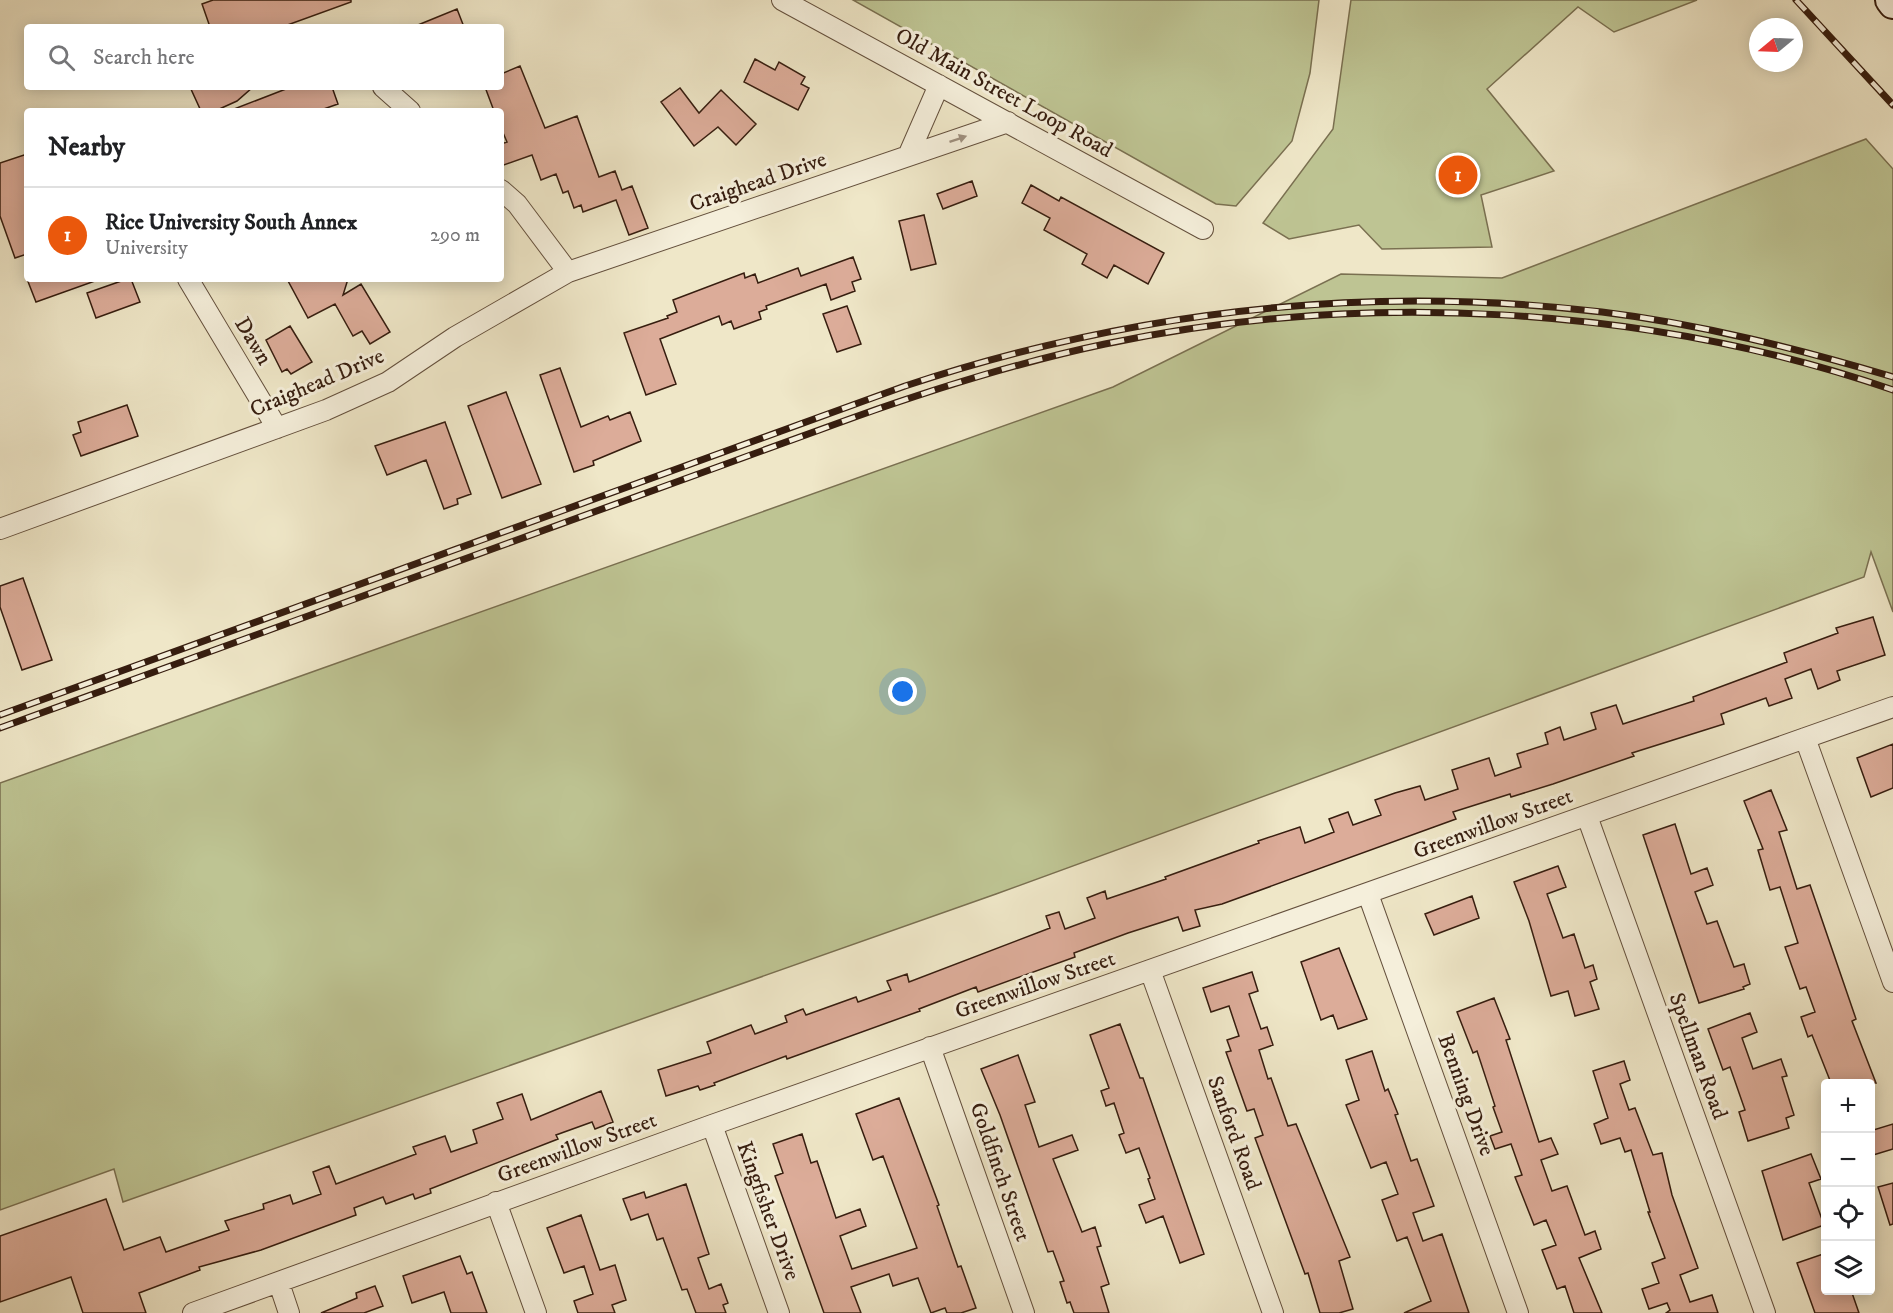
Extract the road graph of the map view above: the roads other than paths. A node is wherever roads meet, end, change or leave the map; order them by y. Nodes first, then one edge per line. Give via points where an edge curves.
1 (782, 0) edge
2 (1890, 0) edge
3 (1893, 4) edge
4 (939, 85) junction
5 (386, 90) edge
6 (408, 108) edge
7 (1008, 122) junction
8 (908, 156) junction
9 (504, 193) edge
10 (1203, 229) dead end
11 (568, 272) junction
12 (190, 282) edge
13 (276, 428) junction
14 (0, 529) edge
15 (1893, 706) edge
16 (1805, 738) junction
17 (1587, 816) junction
18 (1368, 894) junction
19 (1150, 970) junction
20 (1893, 982) edge
21 (930, 1047) junction
22 (712, 1125) junction
23 (496, 1202) junction
24 (279, 1283) junction
25 (194, 1313) edge
26 (289, 1313) edge
27 (536, 1313) edge
28 (779, 1313) edge
29 (1024, 1313) edge
30 (1273, 1313) edge
31 (1518, 1313) edge
32 (1765, 1313) edge

1 - 4 street, Old Main Street Loop Road
2 - 3 main road
4 - 7 street, Old Main Street Loop Road
4 - 8 street
5 - 6 street
8 -> 7 street, Craighead Drive
7 - 10 street, Old Main Street Loop Road
8 - 11 street, Craighead Drive
9 - 11 street
11 - 13 street, Craighead Drive via 388,382
12 - 13 street, Dawn
13 - 14 street, Craighead Drive
15 - 16 street, Greenwillow Street
16 - 17 street, Greenwillow Street
16 - 20 street
17 - 18 street, Greenwillow Street
17 - 32 street, Spellman Road
18 - 19 street, Greenwillow Street
18 - 31 street, Benning Drive
19 - 21 street, Greenwillow Street
19 - 30 street, Sanford Road
21 - 22 street, Greenwillow Street
21 - 29 street, Goldfinch Street
22 - 23 street, Greenwillow Street
22 - 28 street, Kingfisher Drive
23 - 24 street, Greenwillow Street
23 - 27 street
24 - 25 street, Greenwillow Street
24 - 26 street

